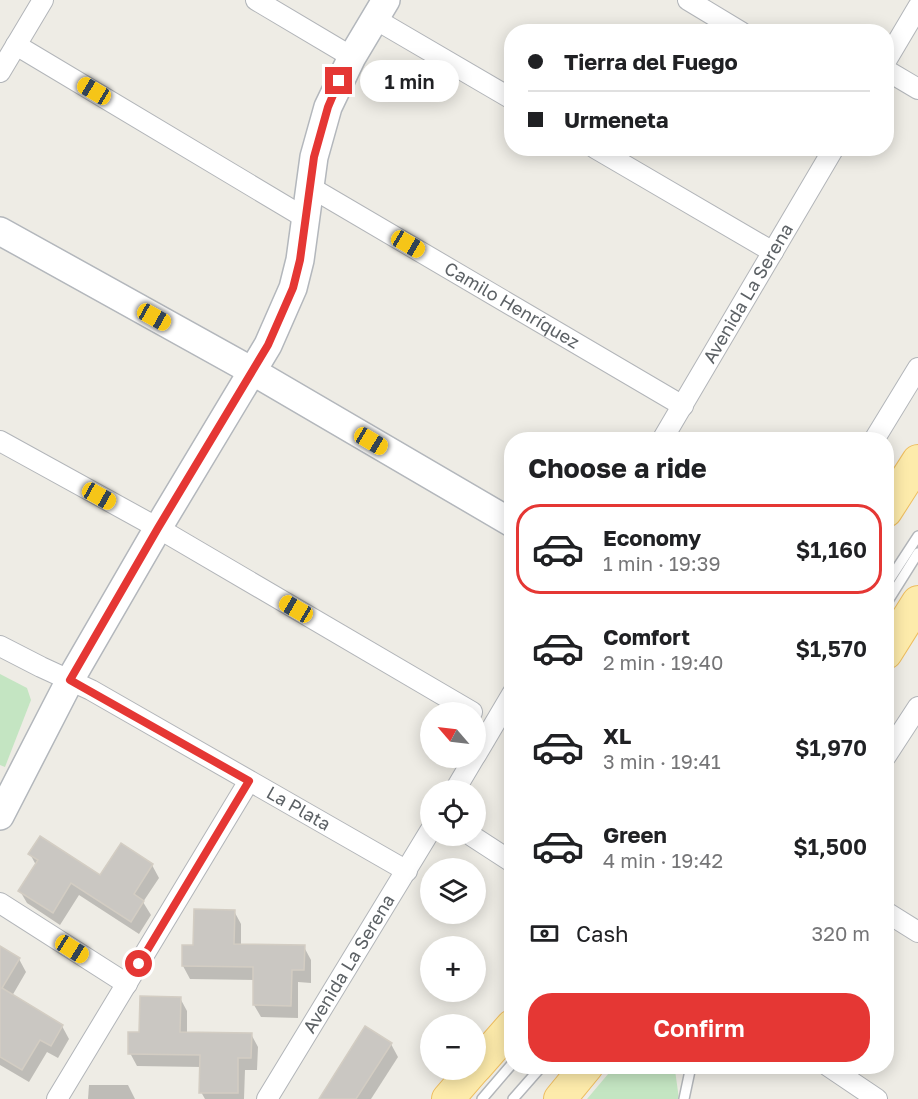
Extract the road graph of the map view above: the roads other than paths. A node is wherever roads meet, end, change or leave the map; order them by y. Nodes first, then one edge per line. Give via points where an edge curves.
1 (43, 0) edge
2 (256, 0) edge
3 (688, 0) edge
4 (918, 7) edge
5 (381, 10) edge
6 (728, 24) edge
7 (16, 45) junction
8 (894, 48) edge
9 (352, 57) junction
10 (0, 72) edge
11 (894, 75) edge
12 (918, 89) edge
13 (504, 94) edge
14 (610, 156) edge
15 (829, 156) edge
16 (310, 187) junction
17 (307, 219) junction
18 (0, 231) edge
19 (773, 252) junction
20 (918, 368) edge
21 (252, 371) junction
22 (682, 406) junction
23 (667, 432) edge
24 (879, 432) edge
25 (0, 441) edge
26 (918, 461) edge
27 (894, 498) edge
28 (504, 518) edge
29 (158, 528) junction
30 (918, 536) edge
31 (918, 554) edge
32 (894, 573) edge
33 (918, 602) edge
34 (898, 631) edge
35 (0, 646) edge
36 (70, 680) junction
37 (454, 702) edge
38 (504, 707) edge
39 (918, 707) edge
40 (486, 721) edge
41 (493, 725) junction
42 (486, 737) edge
43 (894, 744) edge
44 (249, 781) junction
45 (0, 816) edge
46 (486, 845) edge
47 (422, 846) edge
48 (504, 857) edge
49 (407, 872) junction
50 (0, 903) edge
51 (894, 917) edge
52 (918, 932) edge
53 (127, 984) junction
54 (504, 1035) edge
55 (486, 1055) edge
56 (504, 1073) edge
57 (535, 1074) edge
58 (580, 1074) edge
59 (689, 1074) edge
60 (840, 1074) edge
61 (464, 1080) edge
62 (57, 1099) edge
63 (267, 1099) edge
64 (448, 1099) edge
65 (482, 1099) edge
66 (513, 1099) edge
67 (560, 1099) edge
68 (684, 1099) edge
69 (877, 1099) edge

1 - 7 street
2 - 9 street
3 - 6 street
4 - 8 street
5 - 9 street
5 - 13 street
7 - 10 street
7 - 17 street
9 - 16 street via 328,107
11 - 12 street
14 - 19 street
15 - 19 street, Avenida La Serena
16 - 17 street
16 - 22 street, Camilo Henríquez
17 - 21 street via 293,288
18 - 21 street
19 - 22 street, Avenida La Serena
20 - 24 street
21 - 28 street
21 - 29 street
22 - 23 street, Avenida La Serena
25 - 29 street
26 - 27 main road
29 - 36 street
29 - 37 street
30 - 32 lane
31 - 34 lane
33 - 34 main road
35 - 36 street, La Plata
36 - 44 street, La Plata
36 - 45 street
38 - 41 street
39 - 43 street
40 - 41 street
41 - 42 street
44 - 49 street, La Plata
44 - 53 street
46 - 48 street
47 - 49 street, Avenida La Serena
49 - 63 street, Avenida La Serena
50 - 53 street
51 - 52 street
53 - 62 street
54 - 55 main road
56 - 65 lane
57 - 66 lane
58 - 67 main road
59 - 68 lane
60 - 69 street
61 - 64 main road

